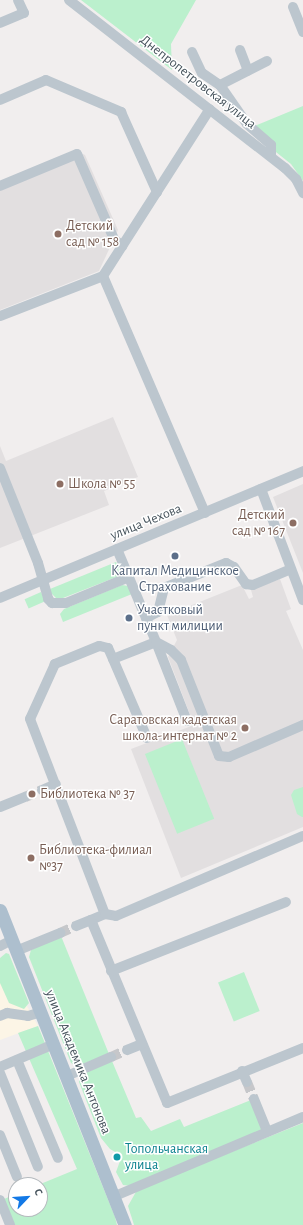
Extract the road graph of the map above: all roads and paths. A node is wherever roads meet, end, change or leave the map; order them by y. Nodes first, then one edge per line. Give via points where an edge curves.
1 (18, 0) edge
2 (69, 0) edge
3 (293, 7) dead end
4 (0, 23) edge
5 (303, 32) edge
6 (240, 50) dead end
7 (192, 52) dead end
8 (267, 61) dead end
9 (248, 70) junction
10 (220, 85) junction
11 (0, 100) edge
12 (210, 109) junction
13 (270, 156) junction
14 (0, 186) edge
15 (302, 190) edge
16 (157, 192) junction
17 (122, 246) junction
18 (104, 276) junction
19 (0, 316) edge
20 (0, 468) edge
21 (303, 471) edge
22 (261, 489) junction
23 (205, 513) junction
24 (117, 549) junction
25 (291, 569) junction
26 (129, 577) junction
27 (43, 580) junction
28 (0, 598) edge
29 (303, 600) edge
30 (146, 618) junction
31 (156, 642) junction
32 (113, 659) junction
33 (187, 721) dead end
34 (303, 725) edge
35 (147, 738) dead end
36 (56, 784) junction
37 (42, 790) tunnel mouth
38 (26, 797) tunnel mouth
39 (0, 807) edge
40 (303, 836) edge
41 (286, 902) dead end
42 (0, 910) edge
43 (105, 914) junction
44 (91, 920) junction
45 (76, 926) tunnel mouth
46 (60, 933) tunnel mouth
47 (0, 946) edge
48 (14, 946) junction
49 (111, 971) junction
50 (41, 1012) junction
51 (0, 1016) edge
52 (54, 1044) junction
53 (142, 1044) junction
54 (303, 1048) edge
55 (127, 1050) tunnel mouth
56 (111, 1057) tunnel mouth
57 (17, 1060) junction
58 (0, 1067) edge
59 (242, 1071) junction
60 (0, 1073) edge
61 (67, 1076) junction
62 (247, 1082) tunnel mouth
63 (254, 1099) tunnel mouth
64 (303, 1117) edge
65 (267, 1132) junction
66 (0, 1135) edge
67 (58, 1158) dead end
68 (38, 1167) dead end
69 (17, 1177) dead end
70 (115, 1196) junction
71 (0, 1200) edge
72 (6, 1222) edge
73 (125, 1225) edge

1 - 4 street via 24,13
2 - 12 street, Днепропетровская улица
3 - 5 street
6 - 9 street
7 - 10 street via 202,73
8 - 9 street
9 - 10 street
10 - 13 street via 247,124 271,145
11 - 16 street via 46,80 121,112
12 - 13 street, Днепропетровская улица
12 - 16 street
13 - 15 street, Днепропетровская улица via 285,168
14 - 17 street via 77,154 114,239
16 - 17 street
17 - 18 street
18 - 19 street
18 - 23 street
20 - 27 street
21 - 22 street, улица Чехова
22 - 23 street, улица Чехова
22 - 25 street
23 - 24 street, улица Чехова
24 - 26 street
24 - 27 street, улица Чехова
25 - 29 street
25 - 30 street via 253,585 246,584 234,567 226,563 164,588 158,612
26 - 27 street via 60,604 48,599
26 - 30 street
27 - 28 street, улица Чехова
30 - 31 street
31 - 32 street
31 - 33 street
31 - 34 street via 182,660 219,756 229,757
32 - 35 street
32 - 36 street via 104,646 55,664 31,712 32,724
36 - 37 street
36 - 43 street
38 - 39 street
40 - 43 street via 116,916
41 - 49 street
42 - 48 main road, улица Академика Антонова
43 - 44 street
44 - 45 street
44 - 49 street
46 - 48 street
47 - 48 street
48 - 50 main road, улица Академика Антонова
49 - 53 street
50 - 51 street via 28,1016 7,1013
50 - 52 main road, улица Академика Антонова
52 - 57 street
52 - 61 main road, улица Академика Антонова
53 - 55 street
53 - 59 street via 167,1103
54 - 59 street
56 - 61 street
57 - 58 street
57 - 67 street
59 - 62 street
60 - 68 street
61 - 70 main road, улица Академика Антонова
63 - 65 street
64 - 65 street
65 - 70 street
66 - 69 street
70 - 73 main road, улица Академика Антонова
71 - 72 street

